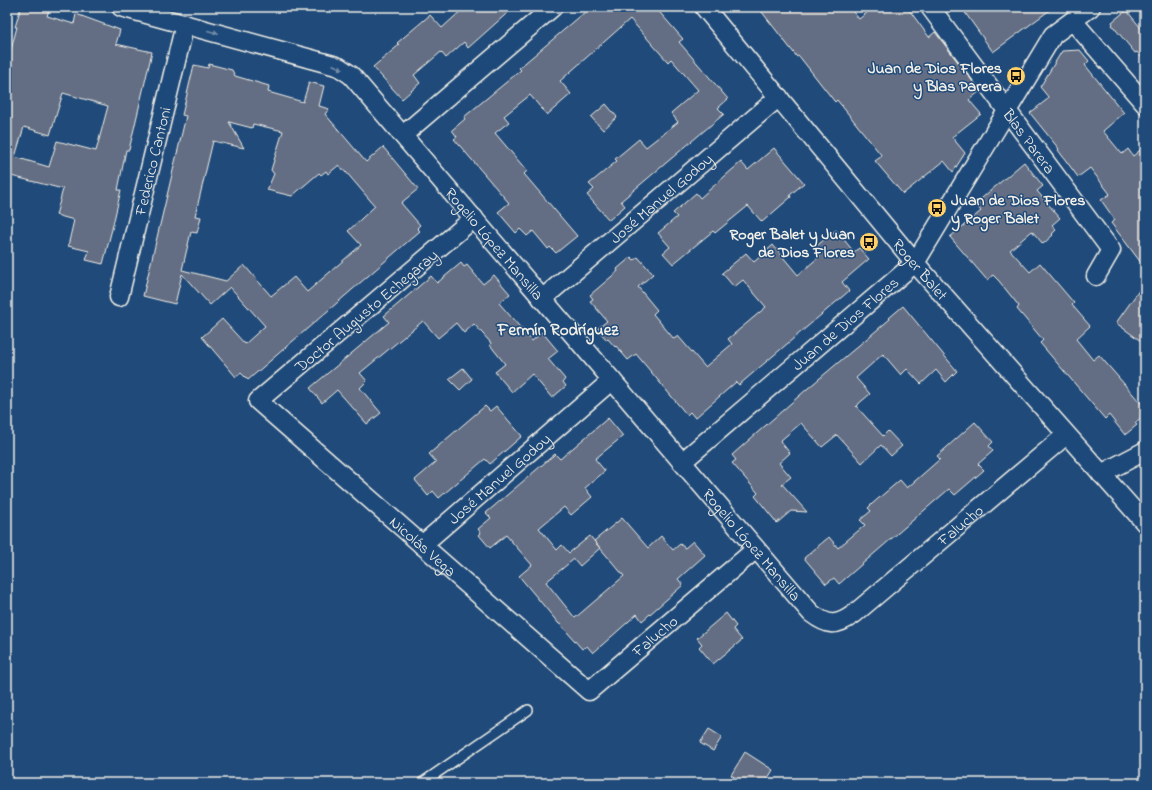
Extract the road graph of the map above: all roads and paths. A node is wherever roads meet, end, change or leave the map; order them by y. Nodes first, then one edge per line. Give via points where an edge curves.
1 (121, 7) edge
2 (553, 7) edge
3 (704, 7) edge
4 (930, 7) edge
5 (1091, 7) edge
6 (1073, 20) junction
7 (185, 24) junction
8 (779, 97) junction
9 (1145, 104) edge
10 (1007, 110) junction
11 (403, 136) junction
12 (474, 218) junction
13 (915, 264) junction
14 (1096, 276) dead end
15 (119, 297) dead end
16 (542, 299) junction
17 (612, 380) junction
18 (258, 401) joint
19 (1066, 435) junction
20 (1145, 451) edge
21 (682, 462) junction
22 (1101, 474) junction
23 (1145, 523) edge
24 (422, 545) junction
25 (756, 549) junction
26 (854, 614) joint
27 (589, 691) joint
28 (528, 710) dead end
29 (422, 783) edge

1 - 7 street, Rogelio López Mansilla
2 - 11 street
3 - 8 street, Roger Balet
4 - 10 street, Blas Parera
5 - 6 street, Juan de Dios Flores
6 - 9 street
6 - 10 street, Juan de Dios Flores via 1053,35
7 -> 11 street, Rogelio López Mansilla via 339,67 351,75
7 - 15 street, Federico Cantoni
8 - 13 street, Roger Balet
8 - 16 street, José Manuel Godoy
10 - 13 street, Juan de Dios Flores
10 - 14 street, Blas Parera via 1111,250
11 - 12 street, Rogelio López Mansilla
12 - 16 street, Rogelio López Mansilla
12 - 18 street, Doctor Augusto Echegaray
13 - 19 street, Roger Balet
13 - 21 street, Juan de Dios Flores
16 - 17 street, Rogelio López Mansilla
17 - 21 street, Rogelio López Mansilla
17 - 24 street, José Manuel Godoy
18 - 24 street, Nicolás Vega
19 - 22 street, Roger Balet
19 - 26 street, Falucho
20 - 22 street
21 - 25 street, Rogelio López Mansilla
22 - 23 street, Roger Balet
24 - 27 street, Nicolás Vega
25 - 26 street, Rogelio López Mansilla via 811,613 822,621 835,623
25 - 27 street, Falucho
28 - 29 lane

